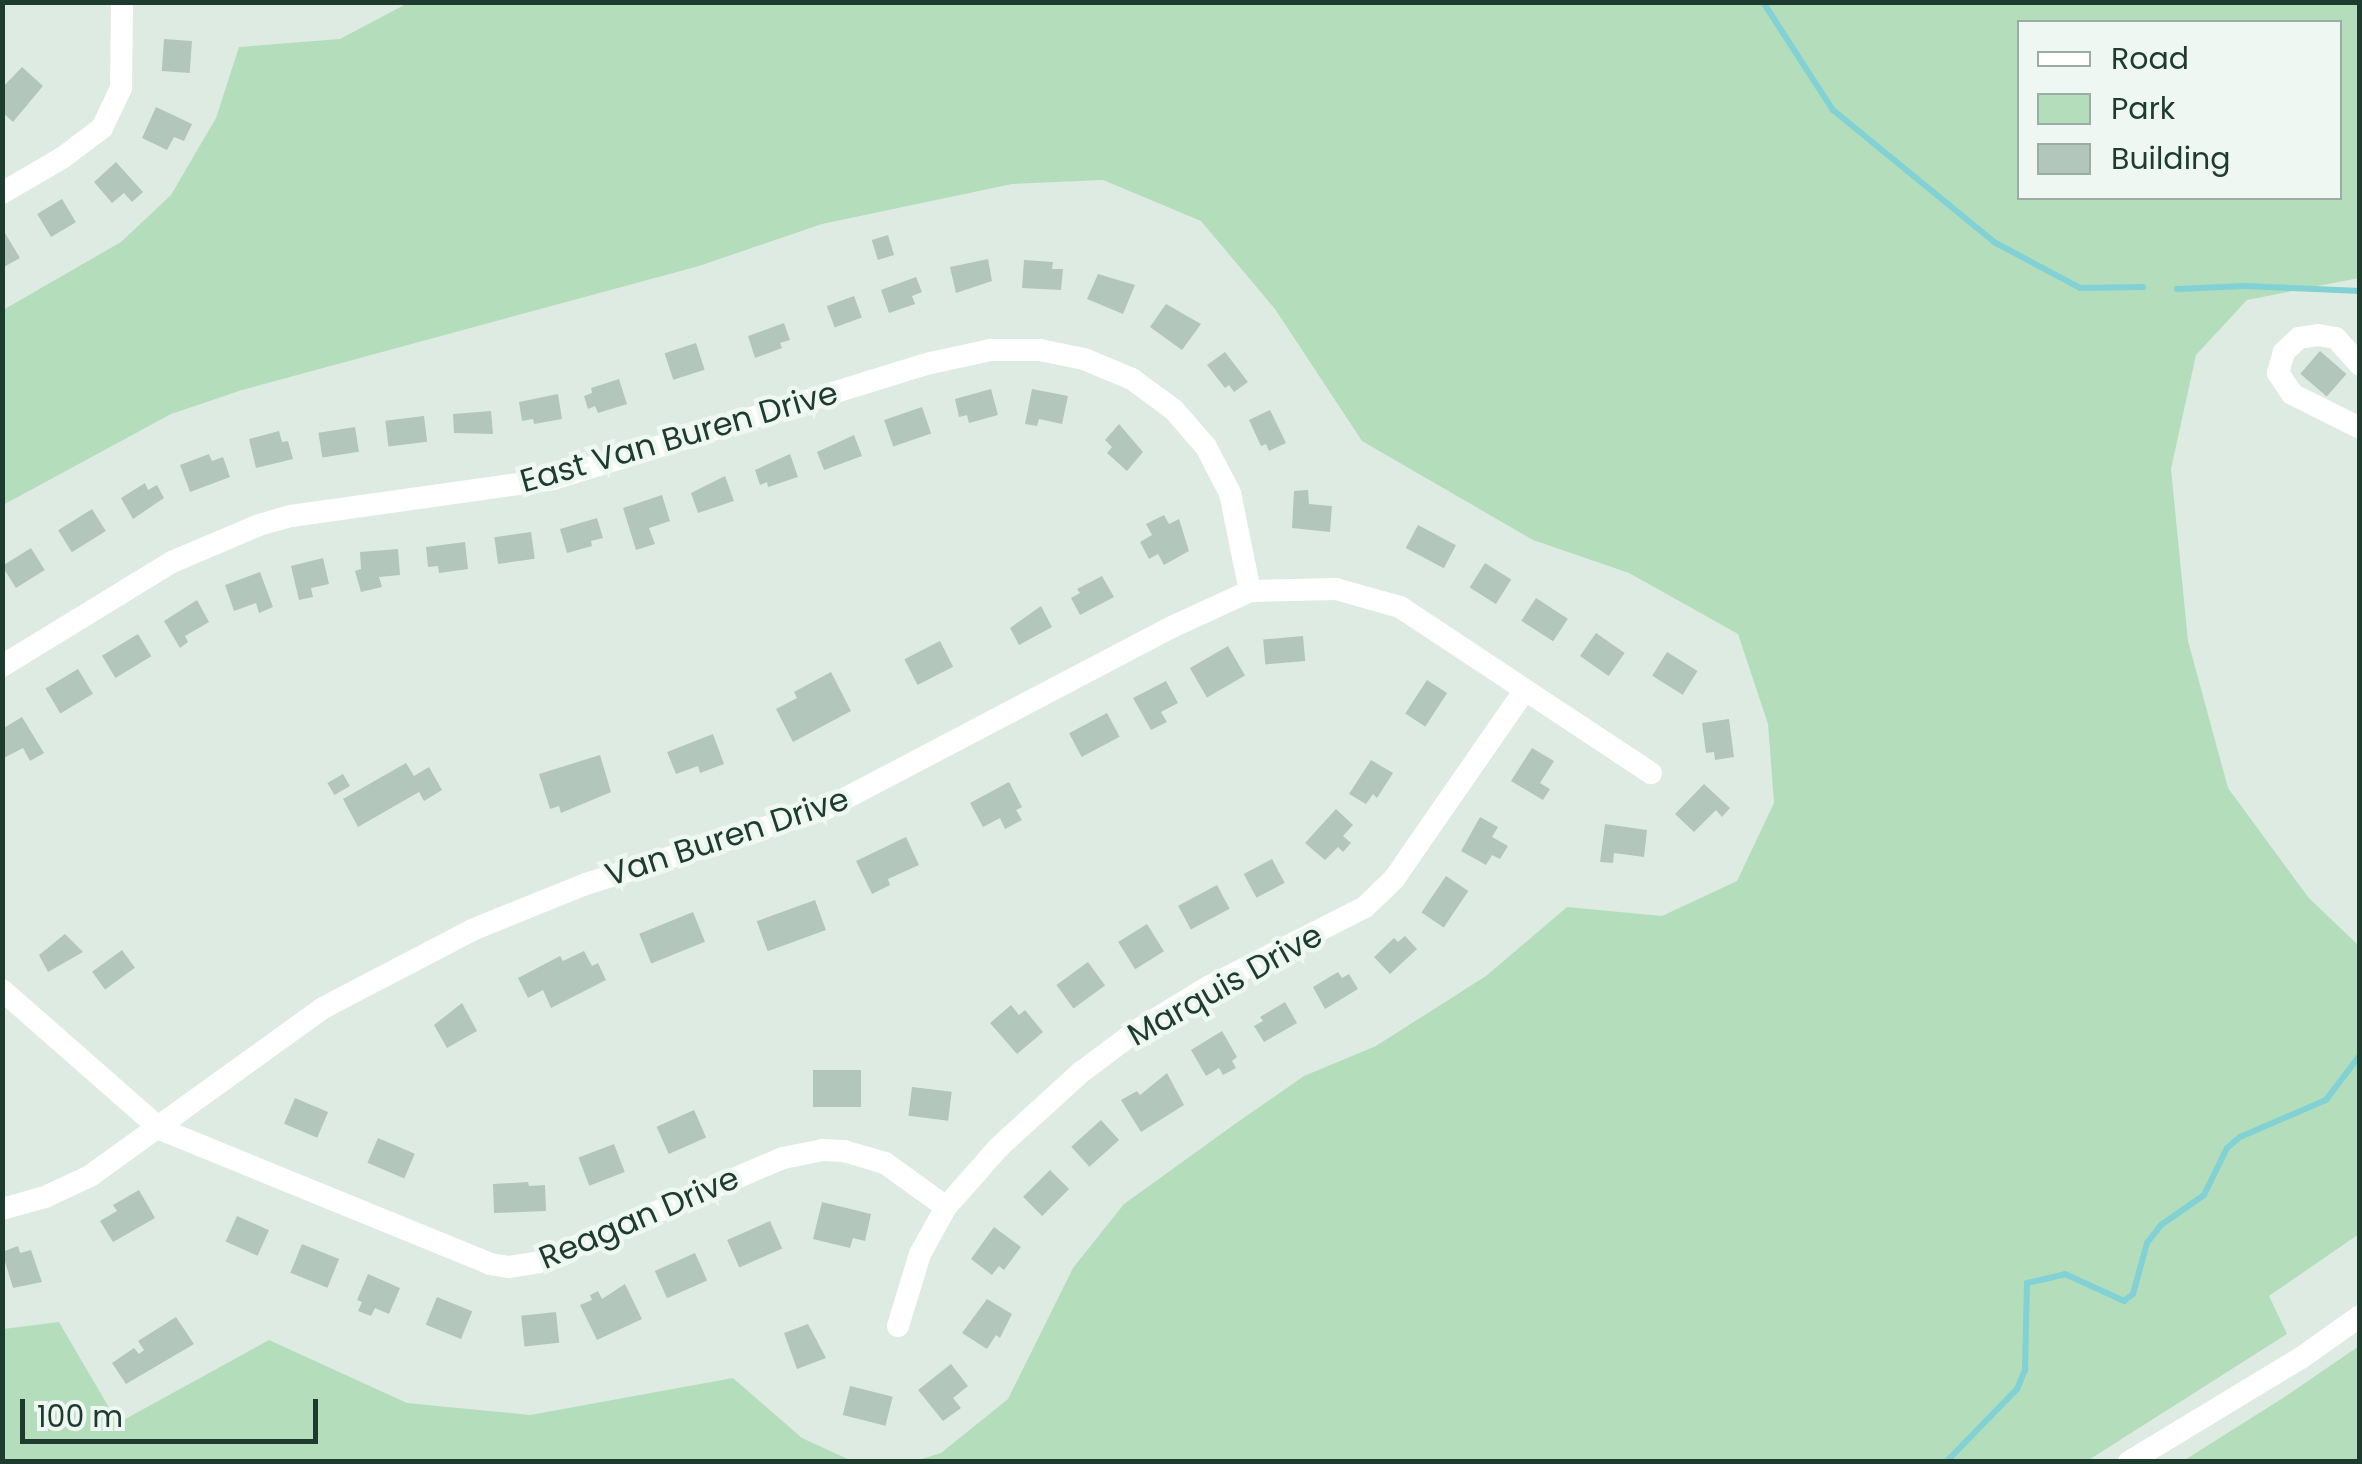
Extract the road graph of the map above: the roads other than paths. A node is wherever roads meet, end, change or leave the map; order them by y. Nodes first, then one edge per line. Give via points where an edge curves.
1 (122, 2) edge
2 (2, 193) edge
3 (2360, 365) edge
4 (2359, 426) edge
5 (1250, 592) junction
6 (2, 666) edge
7 (1524, 690) junction
8 (1651, 773) dead end
9 (2, 990) edge
10 (160, 1129) junction
11 (946, 1206) junction
12 (2, 1209) edge
13 (2360, 1316) edge
14 (898, 1326) dead end
15 (2129, 1462) edge

1 - 2 street via 121,88 102,128
3 - 4 street via 2336,338 2318,335 2299,338 2284,352 2278,373 2292,394
5 - 6 street, East Van Buren Drive via 1230,493 1206,447 1174,410 1112,369 1014,349 930,363 552,479 259,525 136,582
5 - 7 street, Van Buren Drive via 1336,588 1380,599 1418,616
5 - 10 street, Van Buren Drive via 828,808 642,865 472,930 323,1008
7 - 8 street
7 - 11 street, Marquis Drive via 1380,894 1344,920 1182,1001 1109,1051 999,1148
9 - 10 street, Reagan Drive
10 - 11 street, Reagan Drive via 509,1267 562,1254 801,1153 866,1156 903,1173
10 - 12 street, Van Buren Drive via 69,1187
11 - 14 street, Marquis Drive via 920,1254
13 - 15 street

